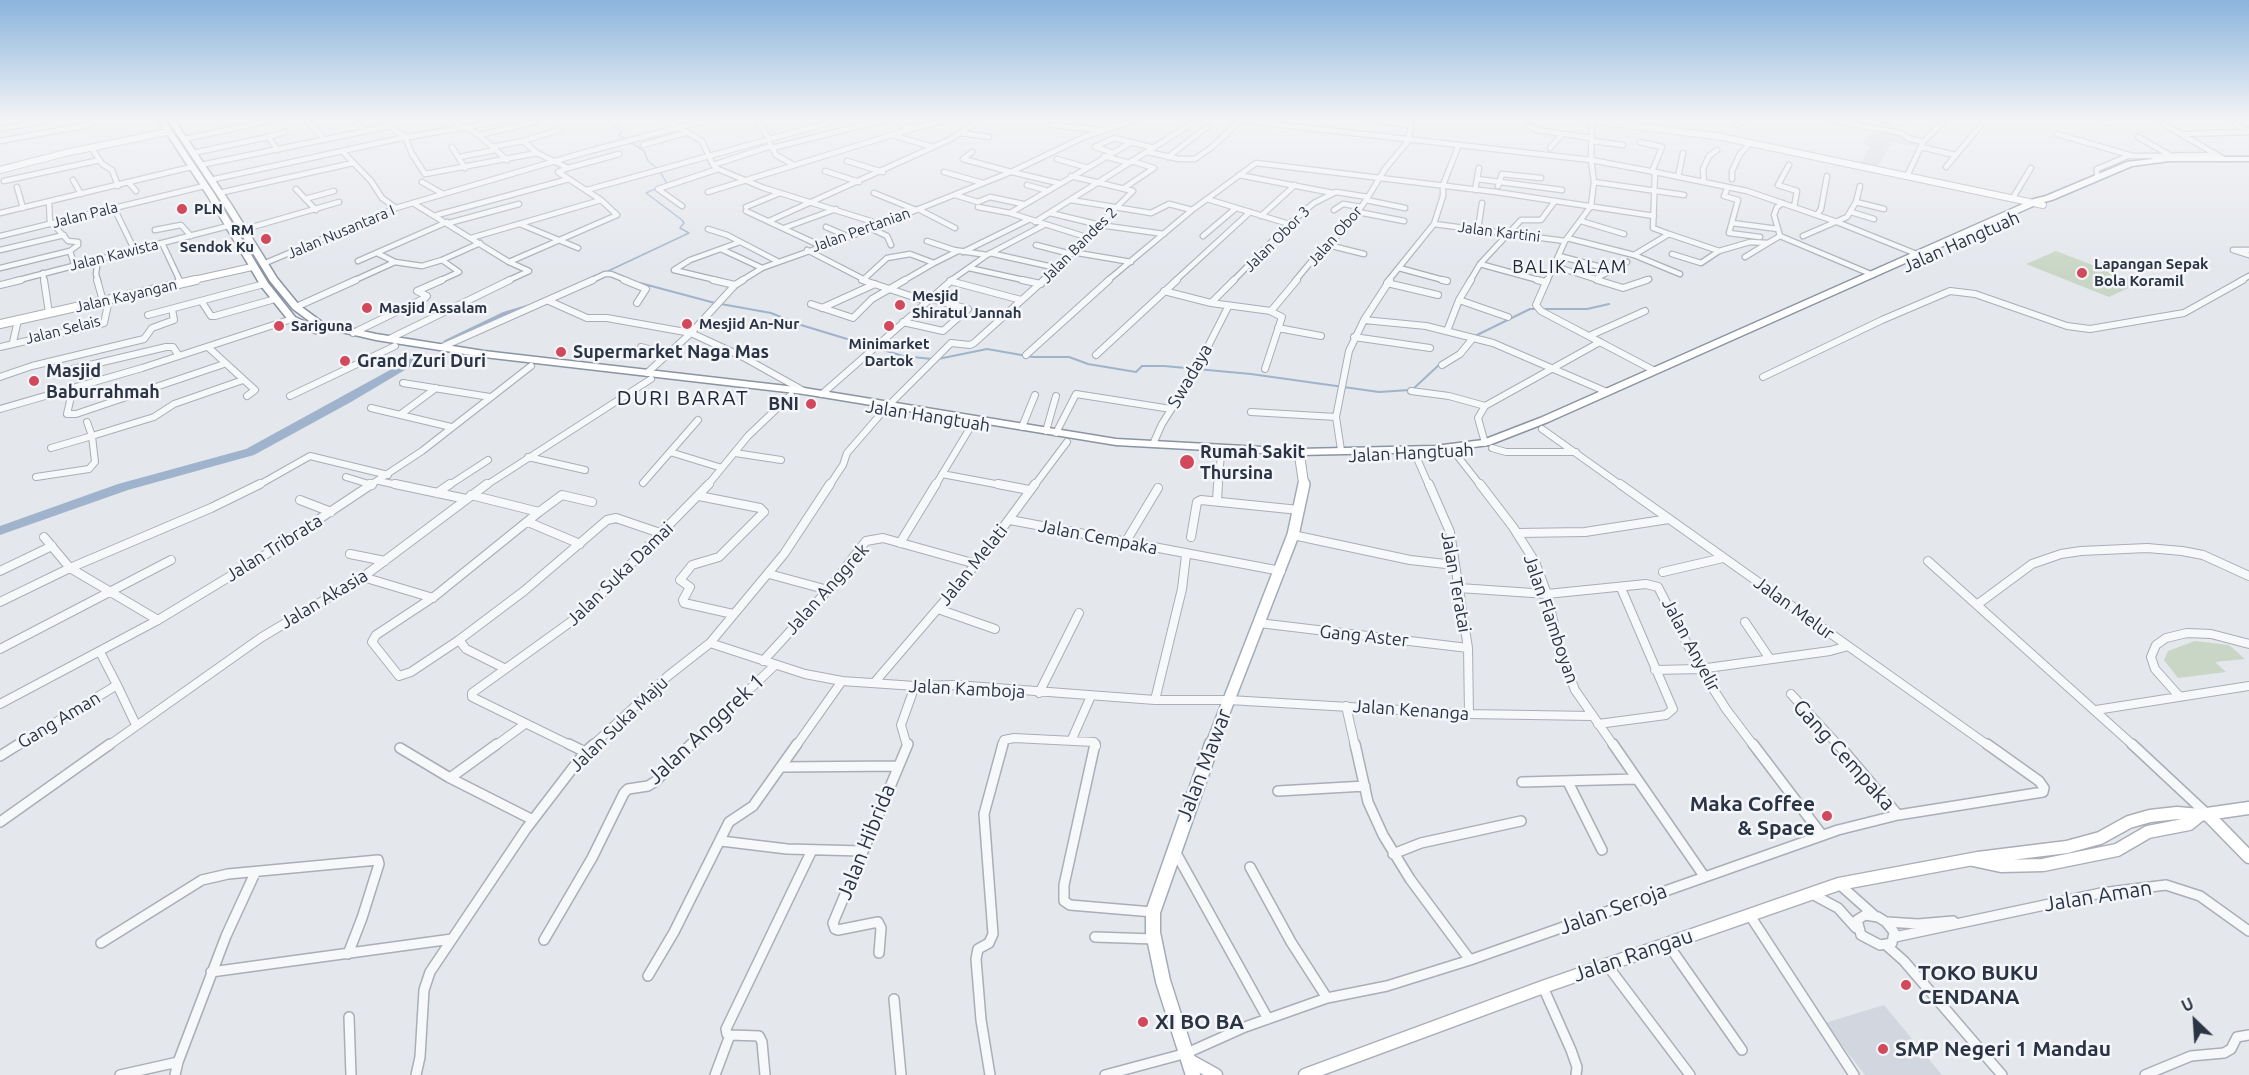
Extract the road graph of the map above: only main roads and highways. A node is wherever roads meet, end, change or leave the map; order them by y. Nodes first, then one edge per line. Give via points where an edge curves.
1 (198, 169) edge
2 (2117, 169) edge
3 (207, 183) junction
4 (243, 240) junction
5 (1958, 240) junction
6 (257, 265) junction
7 (373, 339) junction
8 (392, 342) junction
9 (1693, 356) junction
10 (649, 376) junction
11 (859, 402) junction
12 (888, 406) junction
13 (1115, 445) junction
14 (1489, 446) junction
15 (1300, 455) junction
16 (1191, 1068) edge

1 - 3 highway, Jalan Hangtuah
2 - 5 highway, Jalan Hangtuah
3 - 4 highway, Jalan Hangtuah via 228,226
3 - 4 highway, Jalan Hangtuah via 219,193 242,230
4 - 6 highway, Jalan Hangtuah
5 - 9 highway, Jalan Hangtuah
5 - 9 highway, Jalan Hangtuah
6 - 7 highway, Jalan Hangtuah via 296,307 319,324
6 - 7 highway, Jalan Hangtuah via 264,284 292,319 318,331
7 - 8 highway, Jalan Hangtuah
8 - 10 highway, Jalan Hangtuah
8 - 10 highway, Jalan Hangtuah via 531,366
9 - 14 highway, Jalan Hangtuah via 1653,370
9 - 14 highway, Jalan Hangtuah via 1542,429
10 - 11 highway, Jalan Hangtuah
10 - 11 highway, Jalan Hangtuah via 804,390
11 - 12 highway, Jalan Hangtuah
12 - 13 highway, Jalan Hangtuah
12 - 13 highway, Jalan Hangtuah via 1067,442
13 - 15 highway, Jalan Hangtuah via 1153,444
13 - 15 highway, Jalan Hangtuah via 1221,455
14 - 15 highway, Jalan Hangtuah via 1341,450
14 - 15 highway, Jalan Hangtuah via 1456,454 1416,456
15 - 16 main road, Jalan Mawar via 1304,478 1293,535 1173,848 1153,912 1163,981

